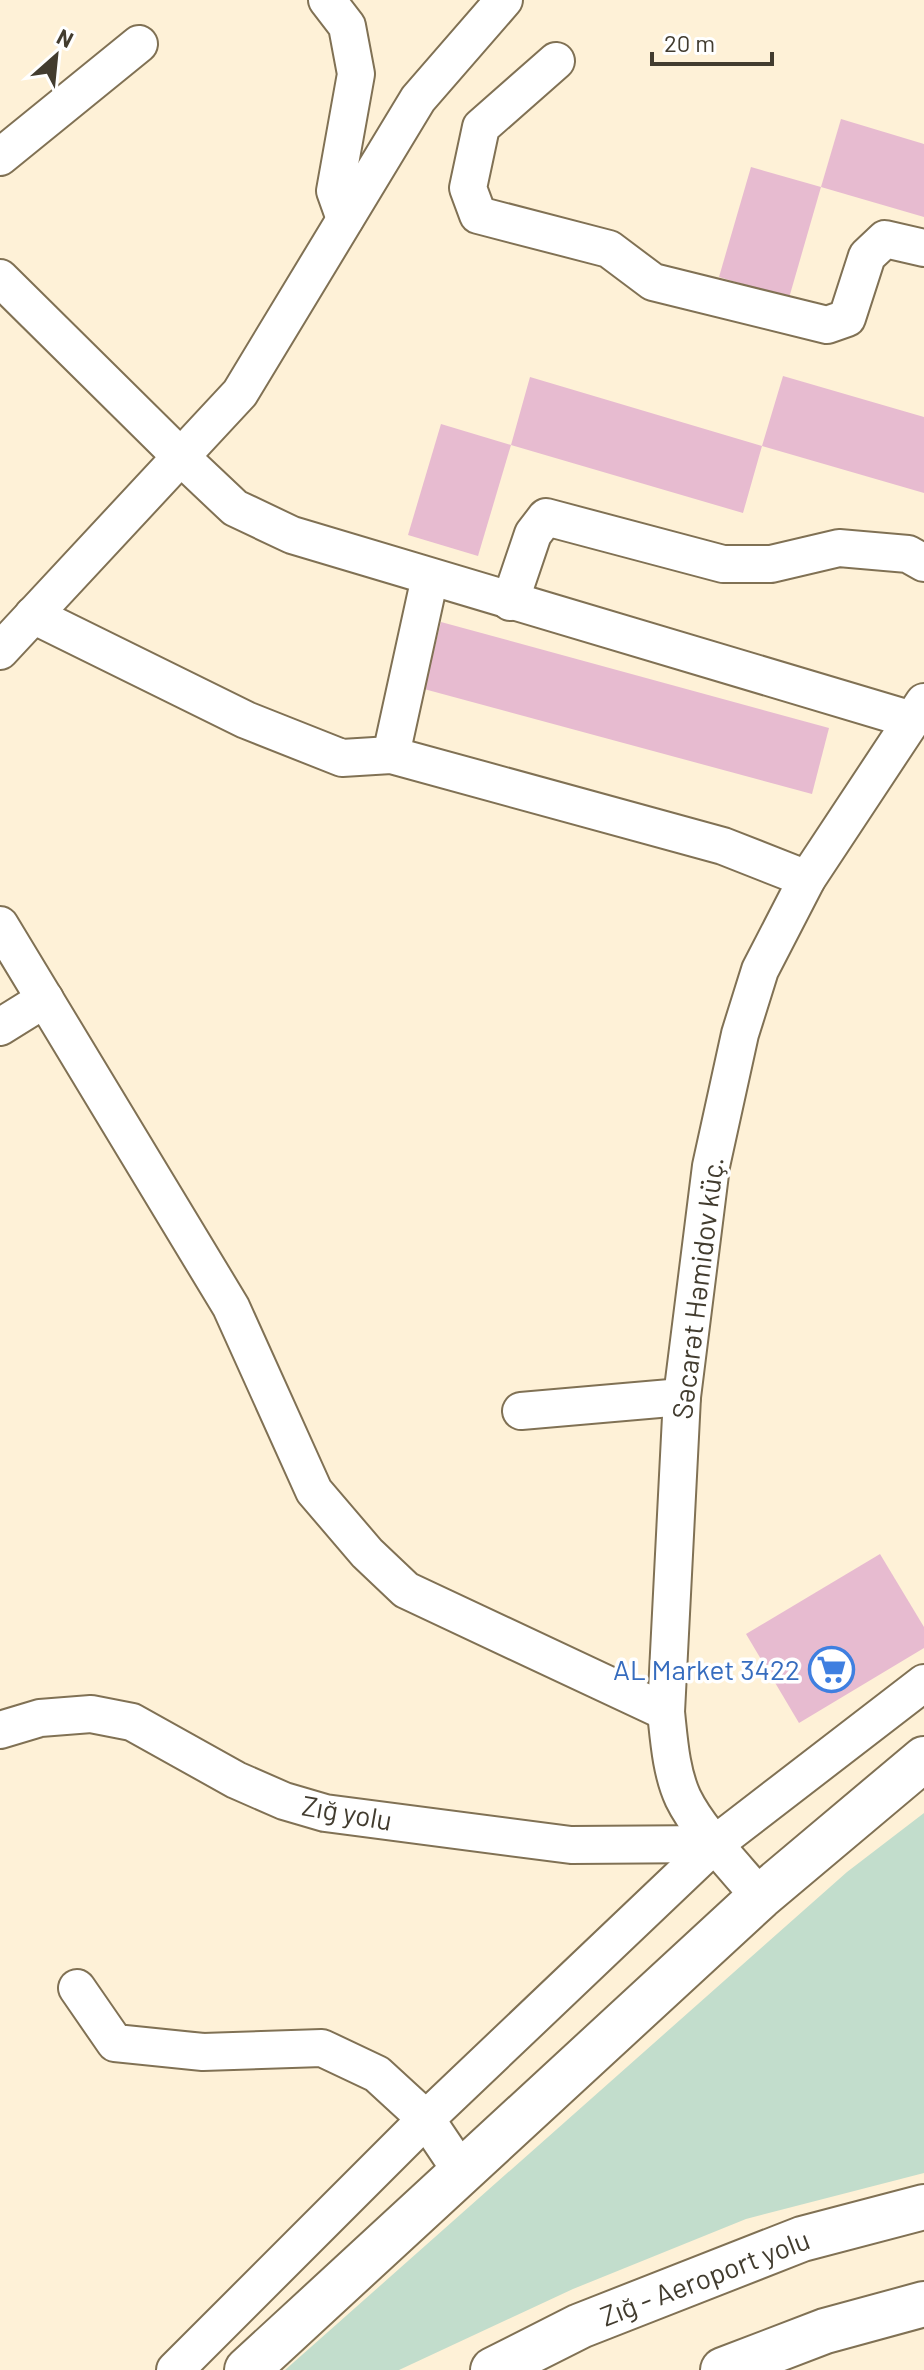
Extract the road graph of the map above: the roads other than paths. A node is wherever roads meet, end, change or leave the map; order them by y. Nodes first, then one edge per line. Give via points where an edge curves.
1 (327, 0) edge
2 (504, 0) edge
3 (139, 44) dead end
4 (556, 61) dead end
5 (0, 157) edge
6 (345, 219) junction
7 (924, 248) edge
8 (0, 278) edge
9 (181, 457) junction
10 (924, 563) edge
11 (430, 577) junction
12 (510, 602) junction
13 (33, 615) junction
14 (0, 651) edge
15 (918, 711) edge
16 (391, 755) junction
17 (807, 879) junction
18 (0, 925) edge
19 (45, 999) junction
20 (0, 1027) edge
21 (682, 1397) junction
22 (521, 1411) dead end
23 (924, 1683) edge
24 (666, 1712) junction
25 (0, 1730) edge
26 (924, 1759) edge
27 (715, 1844) junction
28 (760, 1897) junction
29 (77, 1988) dead end
30 (426, 2119) junction
31 (461, 2171) junction
32 (924, 2207) edge
33 (924, 2304) edge
34 (175, 2370) edge
35 (247, 2370) edge
36 (493, 2370) edge
37 (723, 2370) edge

1 - 6 street via 347,26 356,74 335,191
2 - 6 street via 418,99
3 - 5 street
4 - 7 street via 481,127 468,188 478,215 609,249 653,282 827,325 847,318 867,256 885,239
6 - 9 street via 240,393
8 - 9 street
9 - 11 street via 235,508 292,535
9 - 13 street
10 - 12 street via 908,554 839,548 771,564 723,564 546,517 533,534
11 - 12 street
11 - 16 street
12 - 15 street
13 - 14 street
13 - 16 street via 287,737 342,758
15 - 17 street, Səcarət Həmidov küç.
16 - 17 street via 723,846
17 - 21 street, Səcarət Həmidov küç. via 760,970 740,1034 711,1166
18 - 19 street
19 - 20 street
19 - 24 street via 231,1307 314,1491 367,1553 406,1590
21 - 22 street
21 - 24 street, Səcarət Həmidov küç.
23 - 27 street
24 - 27 street, Səcarət Həmidov küç. via 683,1798
25 - 27 street, Zığ yolu via 40,1718 91,1714 132,1722 236,1780 325,1813 571,1845
26 - 28 highway
27 - 28 street, Səcarət Həmidov küç.
27 - 30 street
28 - 31 highway
29 - 30 street via 115,2043 203,2052 322,2048 377,2074
30 - 31 street
30 - 34 street
31 - 35 highway
32 - 36 highway, Zığ - Aeroport yolu via 802,2239 580,2326
33 - 37 highway via 825,2331

